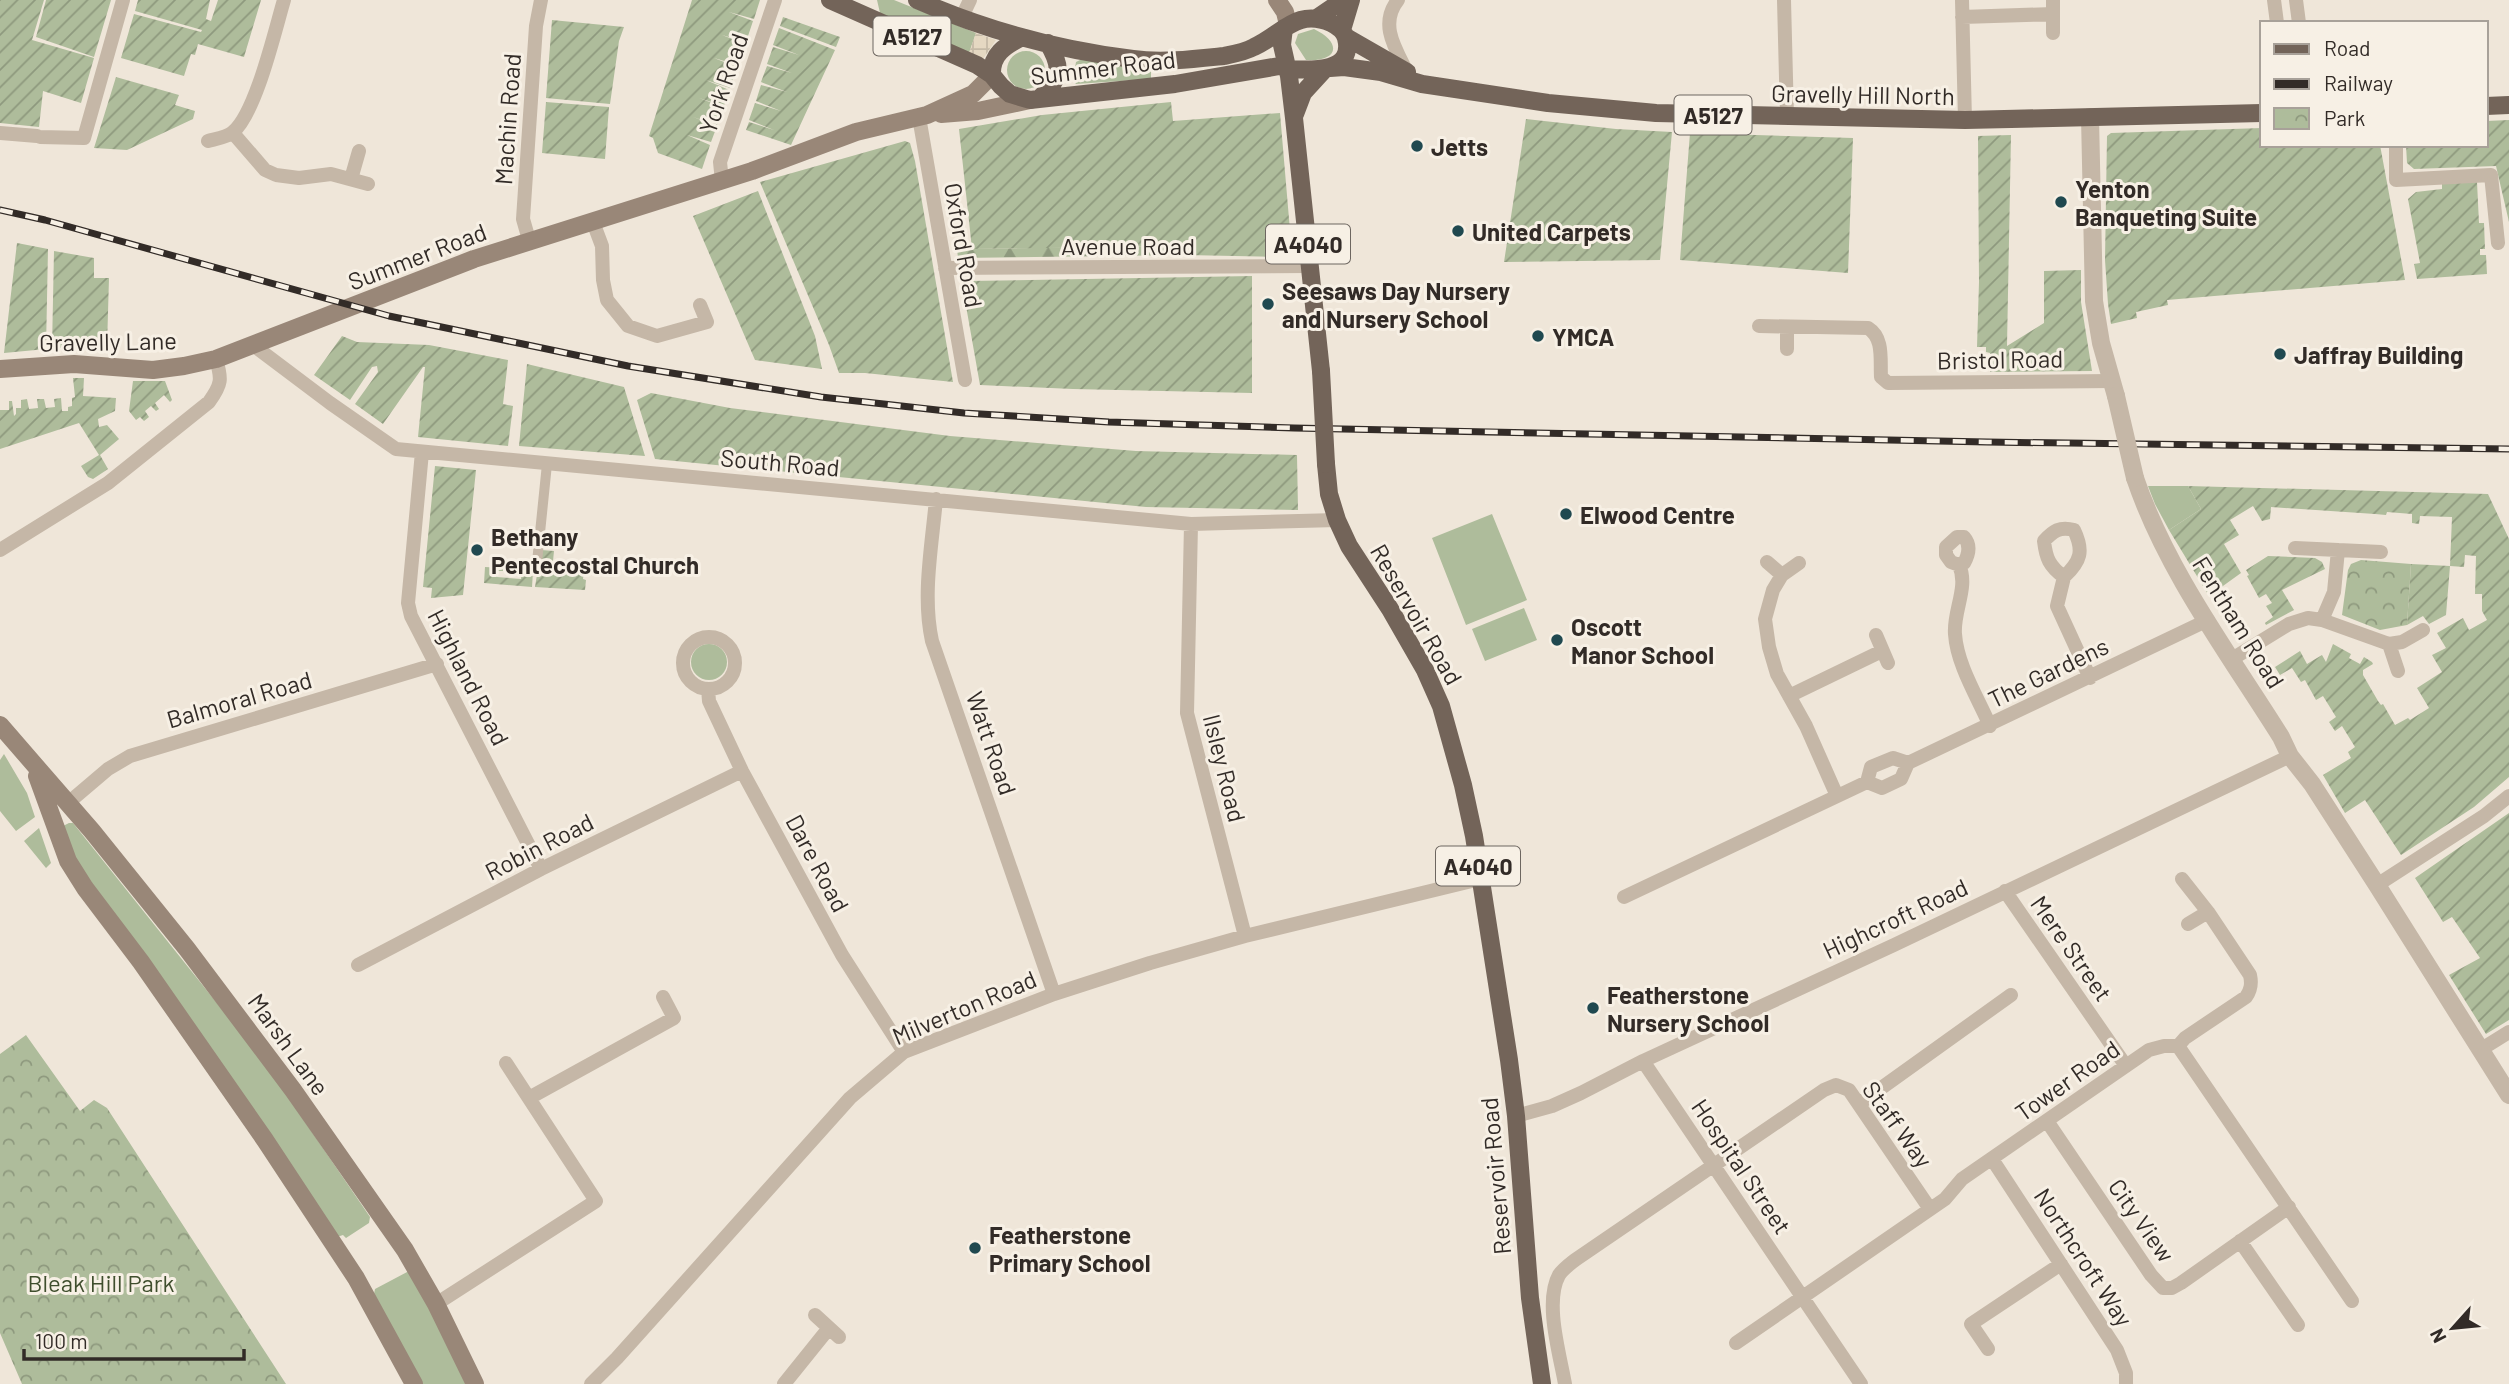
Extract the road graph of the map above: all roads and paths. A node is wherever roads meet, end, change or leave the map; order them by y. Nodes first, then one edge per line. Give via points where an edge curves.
1 (123, 0) edge
2 (284, 0) edge
3 (541, 0) edge
4 (775, 0) edge
5 (830, 0) edge
6 (917, 0) edge
7 (970, 0) edge
8 (1277, 0) edge
9 (1339, 0) edge
10 (1351, 0) edge
11 (1784, 0) edge
12 (1962, 0) edge
13 (2274, 0) edge
14 (2296, 0) edge
15 (1397, 1) edge
16 (2053, 7) edge
17 (1962, 17) junction
18 (1317, 18) junction
19 (961, 19) junction
20 (2277, 21) edge
21 (2299, 21) edge
22 (1286, 27) junction
23 (2053, 33) dead end
24 (1344, 34) junction
25 (1022, 37) junction
26 (1048, 43) junction
27 (1286, 67) junction
28 (1328, 68) junction
29 (1407, 72) junction
30 (992, 75) junction
31 (1463, 91) junction
32 (1035, 99) junction
33 (2509, 105) edge
34 (2488, 106) edge
35 (2260, 113) edge
36 (923, 116) junction
37 (1787, 117) junction
38 (2090, 117) junction
39 (1294, 118) junction
40 (1965, 120) junction
41 (0, 133) edge
42 (233, 133) junction
43 (208, 141) dead end
44 (2396, 147) edge
45 (359, 150) dead end
46 (351, 179) junction
47 (722, 181) junction
48 (368, 184) dead end
49 (593, 222) junction
50 (529, 240) junction
51 (2498, 243) dead end
52 (1310, 265) junction
53 (945, 268) junction
54 (700, 305) dead end
55 (1759, 326) dead end
56 (1787, 327) junction
57 (253, 345) junction
58 (1787, 349) dead end
59 (216, 359) junction
60 (0, 369) edge
61 (965, 380) dead end
62 (2114, 389) junction
63 (422, 452) junction
64 (547, 464) junction
65 (936, 499) junction
66 (1337, 520) junction
67 (1191, 524) junction
68 (2295, 548) dead end
69 (0, 550) edge
70 (2337, 550) junction
71 (2381, 552) dead end
72 (1767, 562) dead end
73 (1799, 563) dead end
74 (1959, 565) dead end
75 (536, 572) dead end
76 (1782, 575) junction
77 (2064, 577) dead end
78 (2207, 620) junction
79 (2322, 620) junction
80 (2423, 630) dead end
81 (1876, 635) dead end
82 (2389, 644) junction
83 (2232, 659) junction
84 (437, 664) junction
85 (2398, 671) dead end
86 (2090, 678) junction
87 (708, 689) dead end
88 (1789, 696) junction
89 (0, 725) edge
90 (1990, 726) junction
91 (2290, 756) junction
92 (29, 757) junction
93 (1908, 763) junction
94 (742, 771) junction
95 (1867, 782) junction
96 (1837, 796) junction
97 (2509, 796) edge
98 (68, 803) junction
99 (541, 869) junction
100 (1480, 879) junction
101 (2182, 879) dead end
102 (2377, 885) junction
103 (2005, 891) junction
104 (1624, 897) dead end
105 (2208, 912) junction
106 (2188, 924) dead end
107 (1245, 936) junction
108 (358, 965) dead end
109 (1054, 994) junction
110 (2011, 995) dead end
111 (663, 997) dead end
112 (2509, 1032) edge
113 (2178, 1046) junction
114 (2480, 1050) junction
115 (904, 1052) junction
116 (1643, 1060) junction
117 (506, 1063) dead end
118 (2126, 1066) junction
119 (2509, 1095) edge
120 (529, 1098) junction
121 (1859, 1104) junction
122 (1516, 1116) junction
123 (2047, 1121) junction
124 (1992, 1159) junction
125 (1715, 1165) junction
126 (2289, 1207) junction
127 (1930, 1209) junction
128 (2240, 1241) junction
129 (2061, 1264) junction
130 (1803, 1297) junction
131 (2352, 1301) dead end
132 (436, 1304) junction
133 (815, 1315) dead end
134 (2298, 1325) dead end
135 (1736, 1343) dead end
136 (1988, 1349) dead end
137 (414, 1384) edge
138 (475, 1384) edge
139 (591, 1384) edge
140 (784, 1384) edge
141 (1542, 1384) edge
142 (1565, 1384) edge
143 (1861, 1384) edge
144 (2126, 1384) edge

1 - 41 street via 84,138
2 - 42 street via 260,81
3 - 50 street, Machin Road via 523,219
4 - 47 street, York Road via 720,162
5 - 30 main road, A5127
6 - 19 main road, A5127
7 - 19 street
8 - 22 main road via 1285,12
9 - 18 main road
10 - 24 main road
11 - 37 street
12 - 17 street
13 - 20 street
14 - 21 street
15 - 29 street via 1388,32
16 - 17 street
16 - 23 street
17 - 40 street
18 - 22 main road
18 - 24 main road
19 - 25 main road, A5127
22 - 26 main road, Summer Road / A5127 via 1242,52 1178,59 1135,60
22 - 27 main road via 1282,45
24 - 28 main road via 1346,52
24 - 29 main road, Gravelly Hill North / A5127
25 - 26 main road, A5127
25 - 30 main road via 1000,50
26 - 32 main road via 1059,67 1052,87
27 - 28 main road
27 - 32 main road, Summer Road via 1175,85
27 - 39 main road, Reservoir Road / A4040
28 - 31 main road, Gravelly Hill North / A5127 via 1381,72
28 - 39 main road via 1303,93
29 - 31 main road, Gravelly Hill North / A5127
30 - 32 main road, A5127 via 1010,94
30 - 36 main road, Summer Road via 973,94
31 - 37 main road, Gravelly Hill North / A5127 via 1632,111
32 - 36 main road, Summer Road
33 - 34 main road
35 - 38 main road, Gravelly Hill North / A5127
36 - 47 main road, Summer Road via 856,132
36 - 53 street, Oxford Road
37 - 40 main road, Gravelly Hill North / A5127
38 - 40 main road, Gravelly Hill North / A5127
38 - 62 street, Fentham Road via 2094,301
39 - 52 main road, Reservoir Road / A4040
42 - 43 street
42 - 46 street via 265,170 276,175 331,174
44 - 51 street via 2396,180 2491,175
45 - 46 street
46 - 48 street
47 - 49 main road, Summer Road
49 - 50 main road, Summer Road
49 - 54 street via 602,246 607,300 628,326 657,335 679,331 708,322
50 - 57 main road, Summer Road
52 - 53 street, Avenue Road
52 - 66 main road, Reservoir Road / A4040, bridge via 1329,494
53 - 61 street, Oxford Road
55 - 56 street
56 - 58 street
56 - 62 street, Bristol Road via 1868,328 1879,340 1881,377 1888,383
57 - 59 main road, Summer Road
57 - 63 street, South Road via 387,444
59 - 60 main road, Gravelly Lane via 153,370 74,364
59 - 69 street via 219,385 209,402 108,483
62 - 78 street, Fentham Road, bridge via 2147,516
63 - 64 street, South Road
63 - 84 street, Highland Road via 408,603
64 - 65 street, South Road
64 - 75 street
65 - 67 street, South Road
65 - 109 street, Watt Road via 928,594 932,641
66 - 67 street, South Road
66 - 100 main road, Reservoir Road / A4040 via 1425,670 1441,706 1463,785
67 - 107 street, Ilsley Road via 1187,713
68 - 70 street
70 - 71 street
70 - 79 street via 2334,592
72 - 76 street
73 - 76 street
74 - 90 street via 1964,582 1955,613 1955,636
76 - 88 street via 1765,619 1777,674
77 - 86 street via 2057,606
78 - 83 street, Fentham Road
78 - 86 street, The Gardens
79 - 82 street
79 - 83 street via 2308,618 2289,624
80 - 82 street
81 - 88 street via 1885,657
82 - 85 street
83 - 91 street, Fentham Road
84 - 98 street, Balmoral Road via 130,756
84 - 99 street, Highland Road
86 - 90 street, The Gardens
87 - 94 street, Dare Road via 709,701
88 - 96 street
89 - 92 main road, Marsh Lane
90 - 93 street, The Gardens
91 - 102 street, Fentham Road
91 - 103 street, Highcroft Road
92 - 98 main road, Marsh Lane
92 - 137 main road, Marsh Lane via 68,861 265,1140 356,1278
93 - 95 street, The Gardens via 1901,779 1882,788
93 - 95 street, The Gardens via 1893,758 1871,767
94 - 99 street, Robin Road
94 - 115 street, Dare Road via 842,955
95 - 96 street, The Gardens
96 - 104 street, The Gardens
97 - 102 street
98 - 132 main road, Marsh Lane via 187,949 293,1090 405,1250
99 - 108 street, Robin Road
100 - 107 street, Milverton Road
100 - 122 main road, Reservoir Road / A4040
101 - 105 street
102 - 114 street, Fentham Road
103 - 116 street, Highcroft Road
103 - 118 street, Mere Street
105 - 106 street
105 - 113 street via 2250,975 2251,990
107 - 109 street, Milverton Road
109 - 115 street, Milverton Road
110 - 121 street
111 - 120 street via 674,1018
112 - 114 street
113 - 118 street, Tower Road via 2149,1050
113 - 126 street
114 - 119 street, Fentham Road
115 - 139 street, Milverton Road via 850,1098
116 - 122 street, Highcroft Road via 1552,1106
116 - 125 street, Hospital Street
117 - 120 street
118 - 123 street, Tower Road
120 - 132 street via 596,1200
121 - 125 street, Staff Way via 1849,1090 1836,1085 1824,1090
121 - 127 street, Staff Way
122 - 141 main road, Reservoir Road / A4040 via 1530,1298
123 - 124 street, Tower Road
123 - 128 street, City View via 2163,1288 2181,1283
124 - 127 street, Tower Road
124 - 129 street, Northcroft Way
125 - 130 street, Hospital Street
125 - 142 street via 1575,1259 1560,1274 1553,1310
126 - 128 street, City View
126 - 131 street
127 - 130 street, Tower Road
128 - 134 street
129 - 136 street via 1971,1324
129 - 144 street, Northcroft Way via 2117,1350
130 - 135 street, Tower Road
130 - 143 street
132 - 138 main road, Marsh Lane
133 - 140 street via 834,1332

